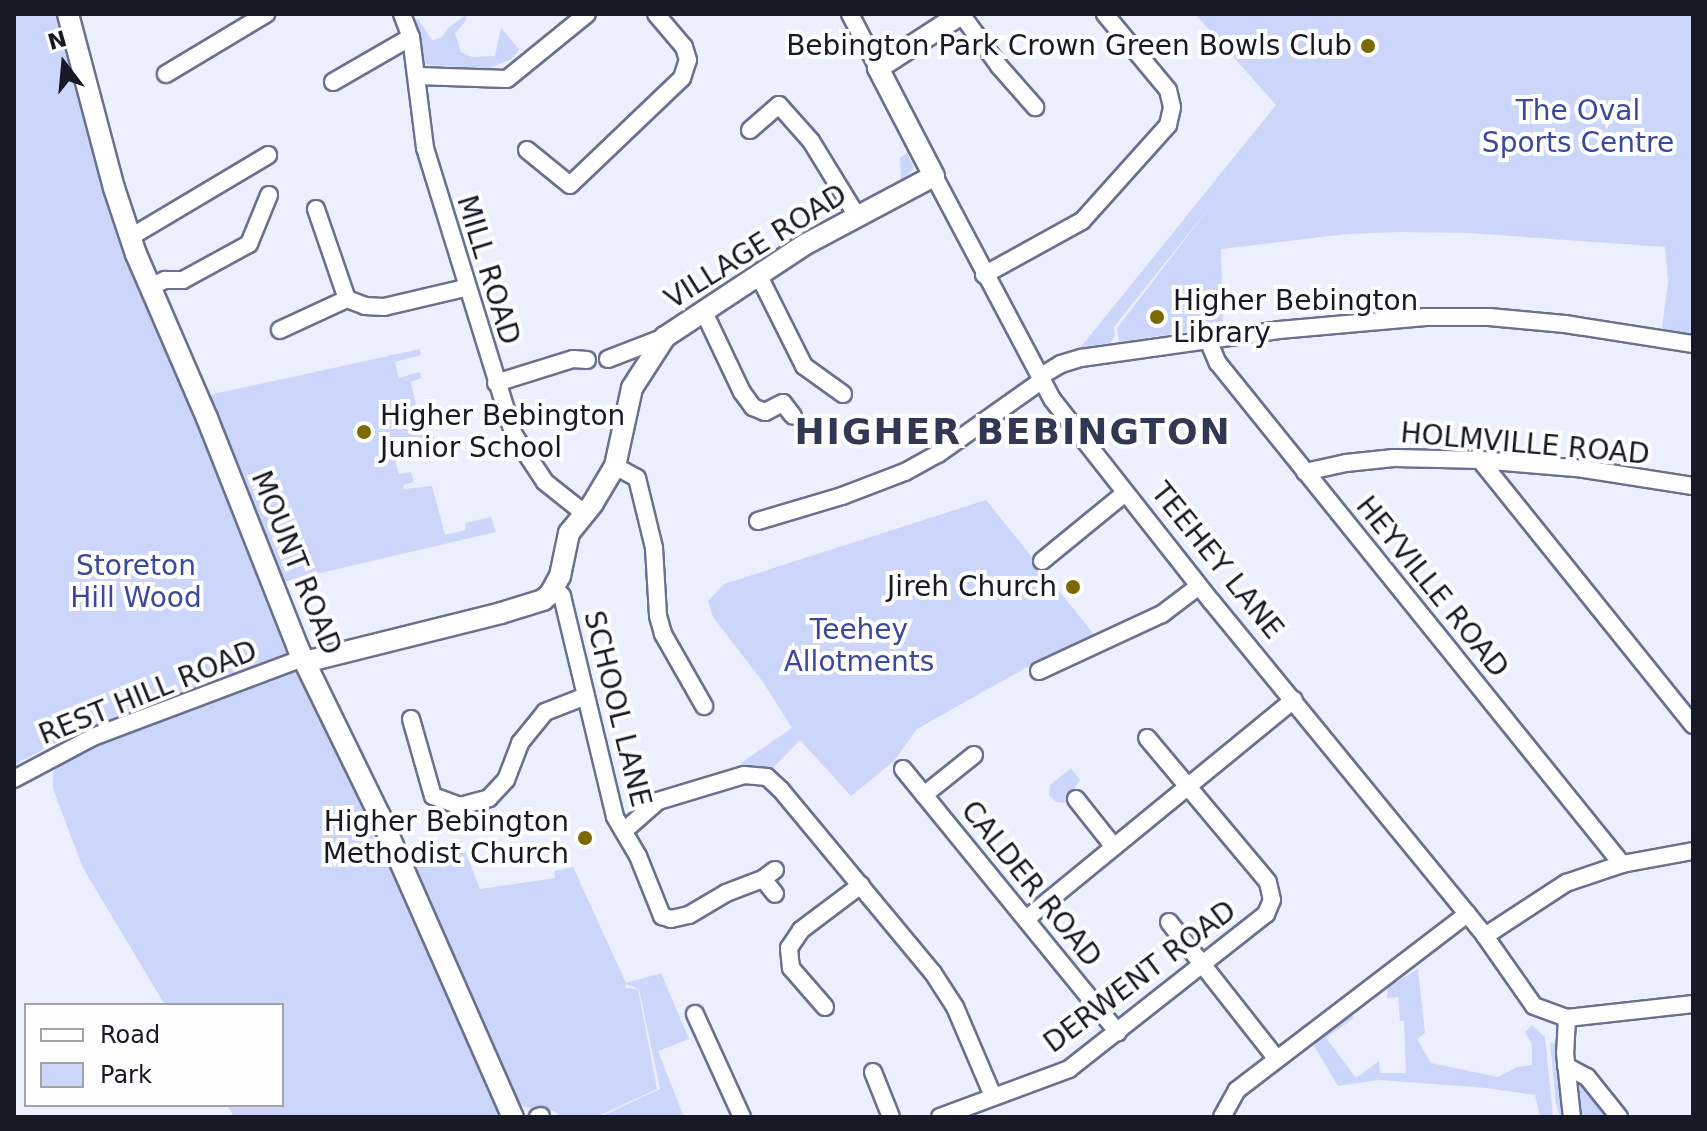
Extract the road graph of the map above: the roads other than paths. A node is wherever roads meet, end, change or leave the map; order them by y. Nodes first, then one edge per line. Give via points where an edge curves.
1 (68, 14) edge
2 (266, 14) edge
3 (402, 14) edge
4 (587, 14) edge
5 (656, 14) edge
6 (850, 14) edge
7 (961, 14) edge
8 (1105, 14) edge
9 (411, 37) junction
10 (878, 68) junction
11 (166, 74) dead end
12 (417, 76) junction
13 (333, 82) dead end
14 (1035, 107) dead end
15 (750, 130) dead end
16 (527, 150) dead end
17 (268, 155) dead end
18 (934, 176) junction
19 (269, 195) dead end
20 (316, 209) dead end
21 (857, 216) junction
22 (129, 238) junction
23 (758, 274) junction
24 (984, 275) junction
25 (150, 287) junction
26 (465, 288) junction
27 (347, 299) junction
28 (703, 310) junction
29 (280, 330) dead end
30 (665, 337) junction
31 (1208, 340) junction
32 (1693, 344) edge
33 (608, 359) dead end
34 (587, 360) dead end
35 (1041, 379) junction
36 (496, 383) junction
37 (843, 394) dead end
38 (793, 416) dead end
39 (1480, 460) junction
40 (615, 466) junction
41 (1305, 472) junction
42 (1688, 485) edge
43 (1125, 493) junction
44 (1693, 498) edge
45 (584, 513) junction
46 (758, 521) dead end
47 (1042, 562) dead end
48 (1199, 586) junction
49 (555, 588) junction
50 (308, 660) junction
51 (1039, 671) dead end
52 (586, 696) junction
53 (1294, 700) junction
54 (704, 706) dead end
55 (410, 719) dead end
56 (1693, 725) edge
57 (1147, 738) dead end
58 (975, 756) dead end
59 (903, 769) dead end
60 (14, 779) edge
61 (1187, 786) junction
62 (924, 795) junction
63 (1075, 800) dead end
64 (624, 831) junction
65 (1114, 847) junction
66 (1693, 851) edge
67 (1622, 864) junction
68 (861, 885) junction
69 (775, 894) dead end
70 (1467, 914) junction
71 (1026, 919) junction
72 (1169, 921) dead end
73 (1485, 936) junction
74 (1204, 966) junction
75 (1693, 1004) edge
76 (825, 1007) dead end
77 (1567, 1018) junction
78 (684, 1031) dead end
79 (1118, 1033) junction
80 (1277, 1059) junction
81 (1566, 1066) junction
82 (873, 1072) dead end
83 (993, 1096) junction
84 (513, 1117) edge
85 (742, 1117) edge
86 (891, 1117) edge
87 (940, 1117) edge
88 (1222, 1117) edge
89 (1572, 1117) edge
90 (1619, 1117) edge

1 - 22 main road, MOUNT ROAD
2 - 11 street
3 - 9 street, MILL ROAD
4 - 12 street via 507,79
5 - 16 street via 684,47 688,60 682,78 570,185
6 - 10 street
7 - 10 main road
7 - 14 street
8 - 24 street via 1168,90 1168,125 1082,221
9 - 12 street, MILL ROAD
9 - 13 street
10 - 18 main road, TEEHEY LANE
12 - 26 street, MILL ROAD via 425,148
15 - 21 street via 779,105 811,141
17 - 22 street
18 - 21 main road, VILLAGE ROAD
18 - 24 street, TEEHEY LANE
19 - 25 street via 249,244 236,241 183,280
20 - 27 street
21 - 23 main road, VILLAGE ROAD
22 - 25 main road, MOUNT ROAD
23 - 28 main road, VILLAGE ROAD
23 - 37 street via 804,366
24 - 35 street, TEEHEY LANE
25 - 50 main road, MOUNT ROAD
26 - 27 street via 384,307
26 - 36 street, MILL ROAD
27 - 29 street
28 - 30 main road, VILLAGE ROAD
28 - 38 street via 753,407 765,412 783,403
30 - 33 street
30 - 40 main road, VILLAGE ROAD via 632,388
31 - 32 street via 1377,319 1476,317 1565,324
31 - 35 street via 1081,358
31 - 41 street, HEYVILLE ROAD via 1218,363
34 - 36 street via 573,359
35 - 43 street, TEEHEY LANE
35 - 46 street via 951,446 905,472
36 - 45 street, MILL ROAD via 527,458 545,482
39 - 41 street, HOLMVILLE ROAD via 1394,458
39 - 42 street, HOLMVILLE ROAD
39 - 56 street
40 - 45 main road, VILLAGE ROAD
40 - 54 street via 637,478 654,548 663,634
41 - 67 street, HEYVILLE ROAD
42 - 44 street
43 - 47 street
43 - 48 street, TEEHEY LANE
45 - 49 main road, VILLAGE ROAD via 569,533
48 - 51 street via 1162,614
48 - 53 street, TEEHEY LANE
49 - 50 main road via 543,600
49 - 52 street, SCHOOL LANE via 562,596
50 - 60 street, REST HILL ROAD via 93,737
50 - 84 main road, MOUNT ROAD
52 - 55 street via 545,712 520,743 506,780 489,798 460,806 433,796
52 - 64 street, SCHOOL LANE via 615,817
53 - 61 street
53 - 70 street, TEEHEY LANE
57 - 61 street
58 - 62 street
59 - 62 street, CALDER ROAD
61 - 65 street
61 - 74 street, DERWENT ROAD via 1268,882 1272,900 1266,914
62 - 71 street, CALDER ROAD
63 - 65 street
64 - 68 street via 658,801 744,775 767,777
64 - 69 street, SCHOOL LANE via 657,909 671,919 769,874
65 - 71 street
66 - 67 street
67 - 73 street via 1566,883
68 - 76 street via 801,930 789,948 800,992
68 - 83 street via 946,990
70 - 73 street, TEEHEY LANE
70 - 80 street
71 - 79 street, CALDER ROAD
72 - 74 street
73 - 77 street, TEEHEY LANE via 1534,1006
74 - 79 street, DERWENT ROAD
74 - 80 street
75 - 77 street
77 - 81 street
78 - 85 street via 698,1019
79 - 83 street, DERWENT ROAD via 1069,1069
80 - 88 street via 1237,1090
81 - 89 street
81 - 90 street via 1587,1077
82 - 86 street
83 - 87 street, DERWENT ROAD

